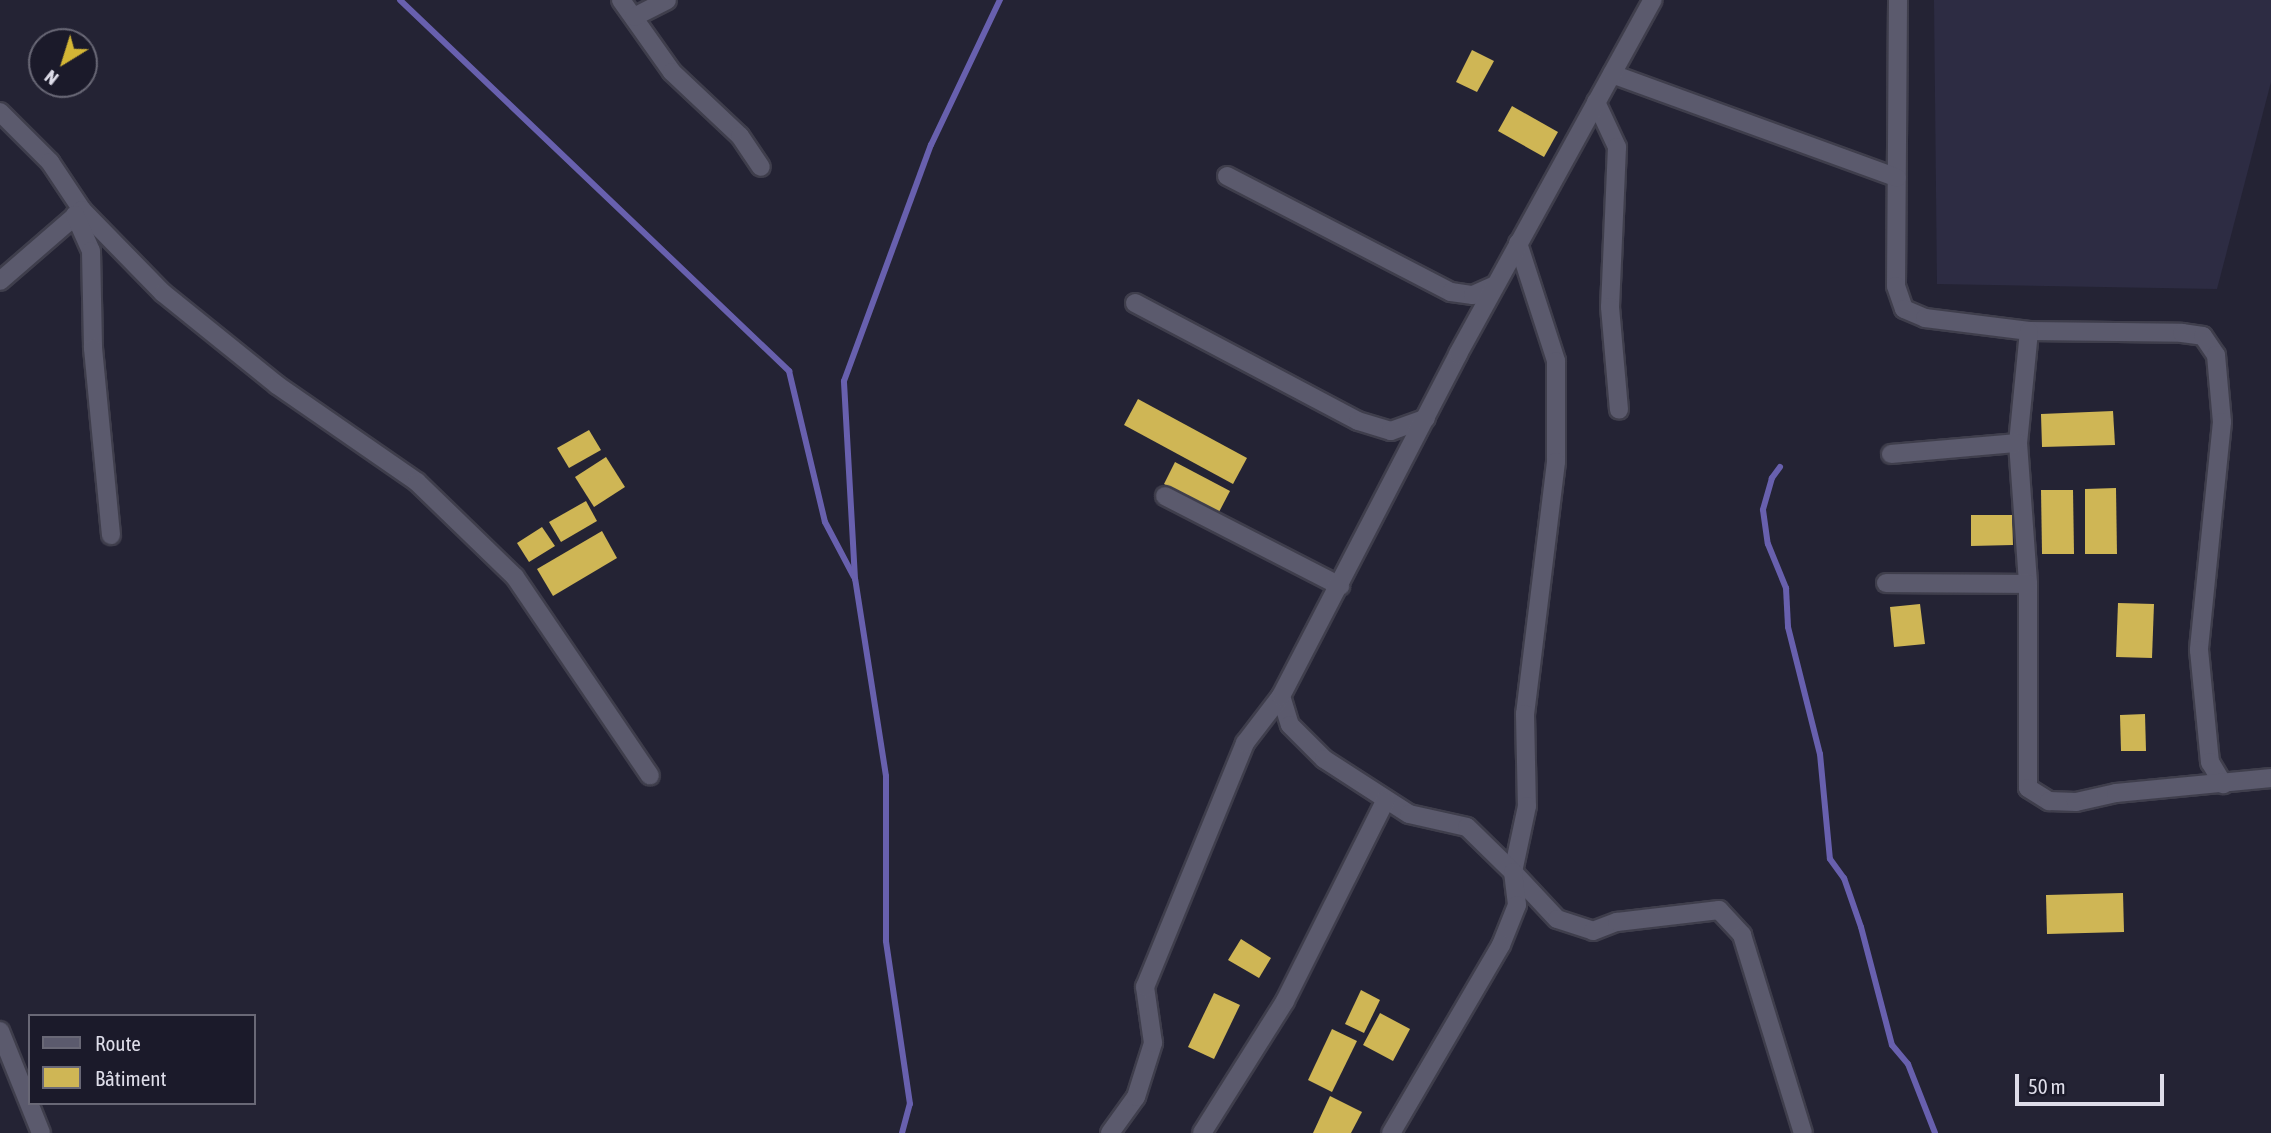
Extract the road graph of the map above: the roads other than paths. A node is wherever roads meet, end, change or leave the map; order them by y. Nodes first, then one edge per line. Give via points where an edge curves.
1 (621, 0) edge
2 (667, 0) edge
3 (1653, 0) edge
4 (1898, 0) edge
5 (634, 17) junction
6 (1612, 74) junction
7 (1596, 102) junction
8 (1, 115) edge
9 (761, 167) dead end
10 (1227, 176) dead end
11 (1897, 178) junction
12 (78, 213) junction
13 (1518, 243) junction
14 (0, 281) edge
15 (1496, 285) junction
16 (1135, 303) dead end
17 (2029, 331) junction
18 (1619, 410) dead end
19 (1426, 418) junction
20 (2018, 443) junction
21 (1891, 454) dead end
22 (1166, 496) dead end
23 (111, 535) dead end
24 (1886, 583) dead end
25 (2028, 584) junction
26 (1340, 586) junction
27 (1281, 696) junction
28 (650, 776) dead end
29 (2271, 778) edge
30 (2223, 784) junction
31 (1385, 801) junction
32 (1513, 872) junction
33 (0, 1031) edge
34 (28, 1101) edge
35 (30, 1105) edge
36 (41, 1133) edge
37 (1110, 1133) edge
38 (1202, 1133) edge
39 (1391, 1133) edge
40 (1802, 1133) edge

1 - 5 street
2 - 5 street
3 - 6 street
4 - 11 street
5 - 9 street via 671,72 740,136
6 - 7 street
6 - 11 street
7 - 13 street
7 - 18 street via 1617,147 1610,307
8 - 12 street via 50,162
10 - 15 street via 1451,292 1473,295
11 - 17 street via 1896,286 1904,309 1925,318
12 - 14 street
12 - 23 street via 91,251 93,348
12 - 28 street via 163,293 277,385 417,482 515,577
13 - 15 street
13 - 32 street via 1556,361 1556,462 1525,714 1527,806
15 - 19 street
16 - 19 street via 1358,421 1391,431
17 - 20 street
17 - 30 street via 2182,333 2203,336 2216,355 2222,422 2199,650 2210,762
19 - 26 street
20 - 21 street
20 - 25 street
22 - 26 street
24 - 25 street
25 - 30 street via 2028,788 2049,801 2076,802 2116,793
26 - 27 street
27 - 31 street via 1290,725 1315,750
27 - 37 street via 1245,743 1145,987 1153,1043 1136,1097
29 - 30 street
31 - 32 street via 1409,814 1466,827
31 - 38 street via 1285,1001
32 - 39 street via 1517,905 1502,944
32 - 40 street via 1557,919 1593,931 1617,922 1719,910 1742,935
33 - 34 street
35 - 36 street

